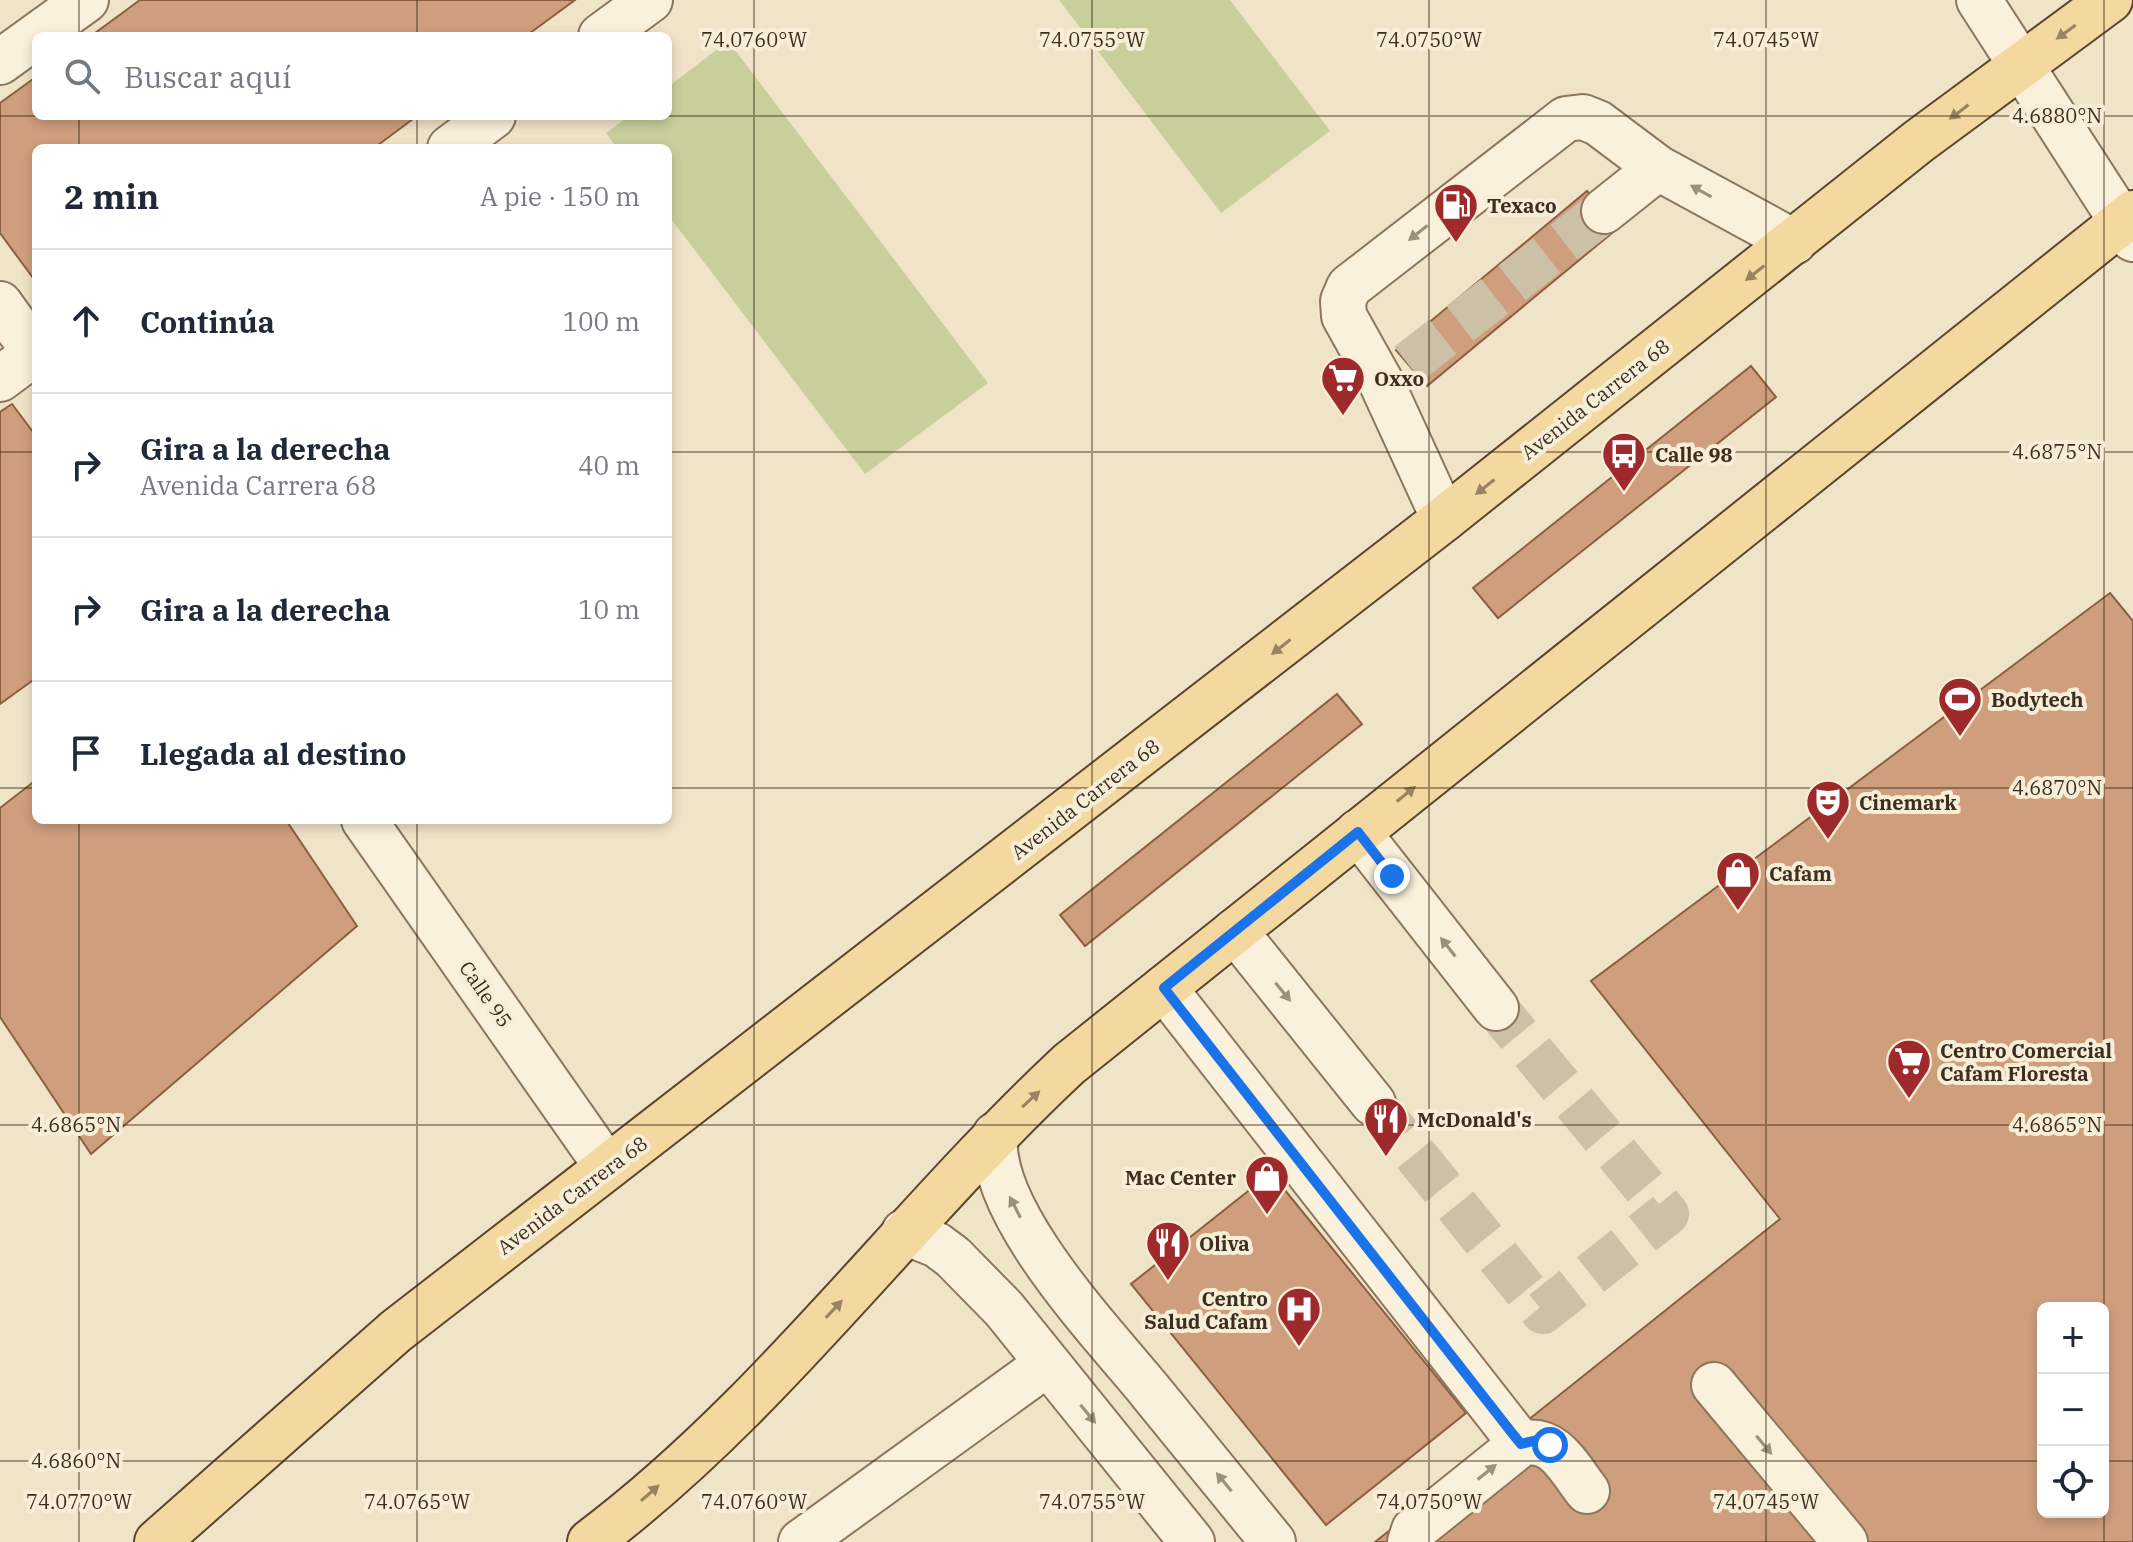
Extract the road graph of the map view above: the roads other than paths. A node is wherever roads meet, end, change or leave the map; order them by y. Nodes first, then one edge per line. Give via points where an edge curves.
1 (86, 0) edge
2 (650, 0) edge
3 (1979, 0) edge
4 (2110, 0) edge
5 (42, 32) edge
6 (606, 32) edge
7 (32, 39) edge
8 (0, 62) edge
9 (2021, 65) junction
10 (488, 120) edge
11 (455, 144) edge
12 (1658, 168) junction
13 (1604, 211) tunnel mouth
14 (2129, 225) edge
15 (1794, 242) junction
16 (0, 304) edge
17 (32, 348) edge
18 (32, 357) edge
19 (0, 379) edge
20 (1444, 519) junction
21 (367, 824) edge
22 (1358, 832) junction
23 (1235, 931) junction
24 (1164, 988) junction
25 (1496, 1008) tunnel mouth
26 (1373, 1103) tunnel mouth
27 (995, 1135) junction
28 (607, 1167) junction
29 (904, 1232) junction
30 (1047, 1364) junction
31 (1714, 1385) dead end
32 (1521, 1444) junction
33 (1587, 1491) dead end
34 (157, 1542) edge
35 (590, 1542) edge
36 (801, 1542) edge
37 (1192, 1542) edge
38 (1273, 1542) edge
39 (1410, 1542) edge
40 (1845, 1542) edge

1 - 5 street
2 - 6 street
3 - 9 street
4 -> 9 main road, Avenida Carrera 68
7 - 8 street
9 - 14 street
9 -> 15 main road, Avenida Carrera 68
10 - 11 street
12 - 13 street
15 -> 12 street
12 -> 20 street via 1598,123 1583,117 1566,119 1349,287 1344,316 1395,374
22 -> 14 main road
15 -> 20 main road, Avenida Carrera 68
16 - 17 street
18 - 19 street
20 -> 28 main road, Avenida Carrera 68
21 - 28 street, Calle 95
22 - 23 main road
25 -> 22 street
23 - 24 main road
23 -> 26 street
27 -> 24 main road via 1069,1064
24 - 32 street
27 - 29 main road
38 -> 27 street via 1053,1273 1009,1197
28 - 34 main road, Avenida Carrera 68 via 396,1331
29 - 30 street via 953,1257
35 -> 29 main road via 695,1454
30 - 36 street
30 -> 37 street
31 -> 40 street
32 - 33 street via 1537,1440 1550,1445
39 -> 32 street via 1414,1530

